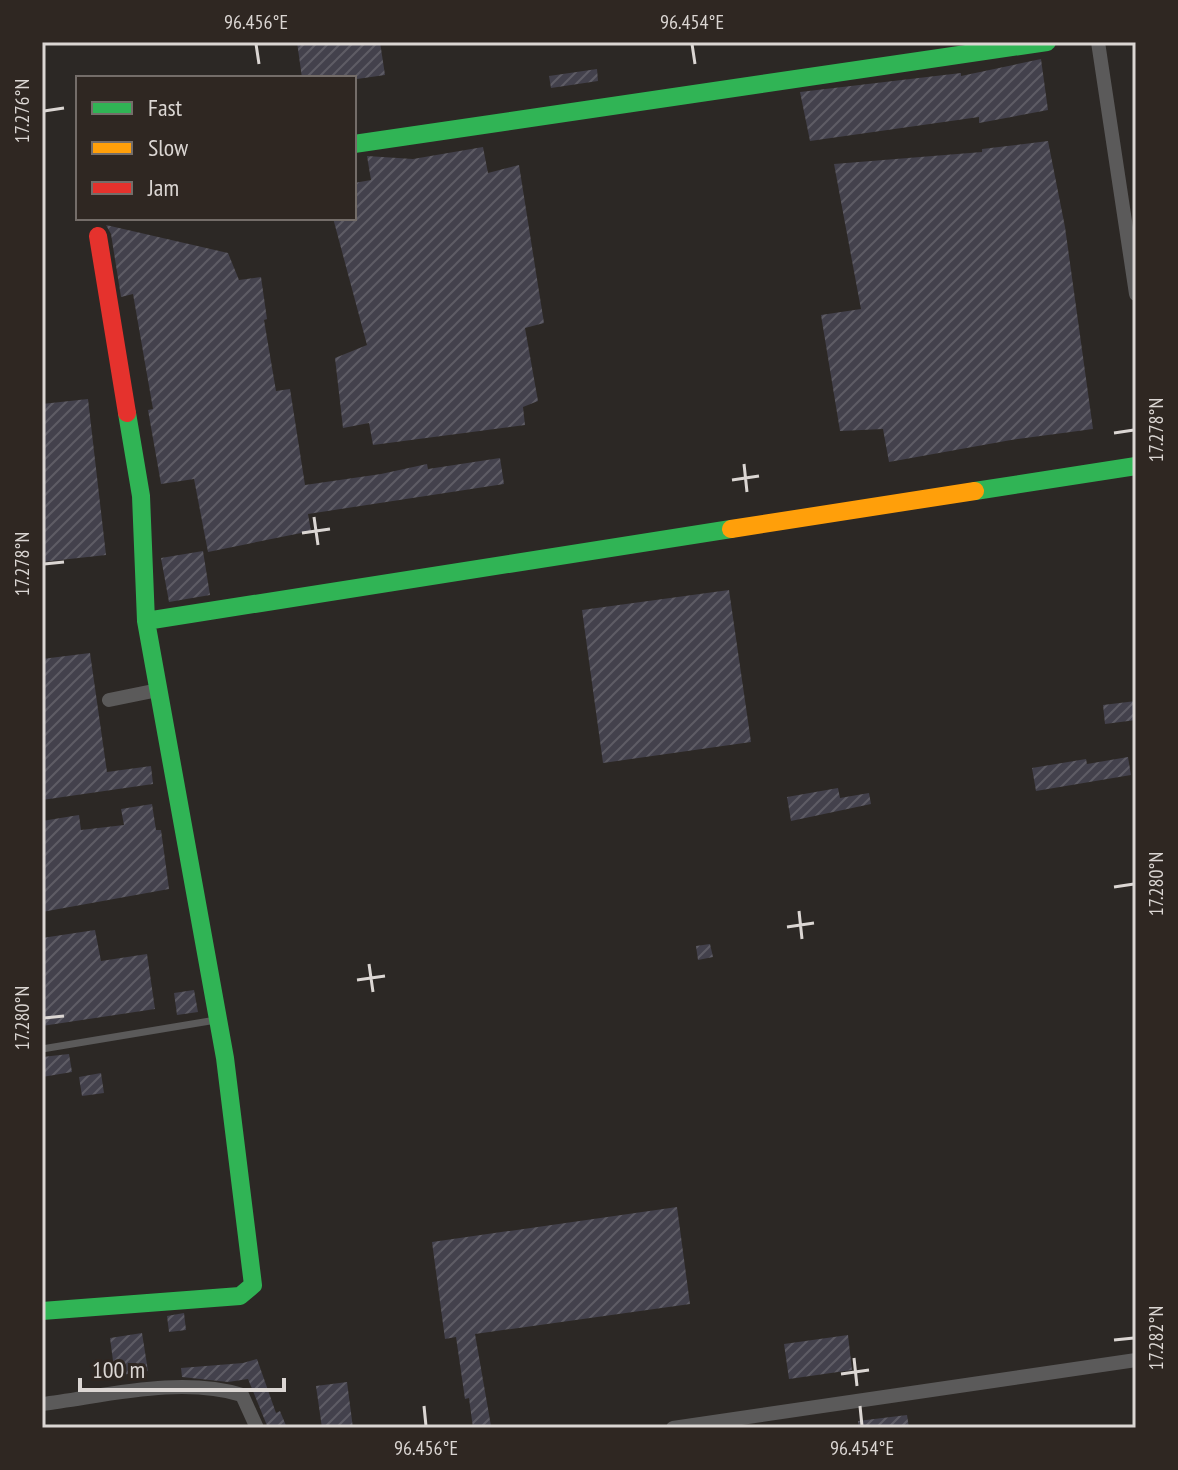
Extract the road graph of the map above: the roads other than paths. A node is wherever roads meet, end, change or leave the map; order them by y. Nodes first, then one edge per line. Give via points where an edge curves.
1 (1047, 42) edge
2 (1098, 42) edge
3 (356, 144) edge
4 (98, 236) dead end
5 (1136, 294) edge
6 (1136, 466) edge
7 (146, 621) junction
8 (158, 690) junction
9 (109, 700) dead end
10 (218, 1020) junction
11 (42, 1049) edge
12 (42, 1311) edge
13 (1136, 1360) edge
14 (42, 1404) edge
15 (257, 1428) edge
16 (673, 1428) edge

1 - 3 street
2 - 5 street
4 - 7 street via 141,496
6 - 7 street
7 - 8 street
8 - 9 street
8 - 10 street
10 - 11 lane
10 - 12 street via 253,1285 240,1296
13 - 16 street
14 - 15 street via 217,1387 242,1395

